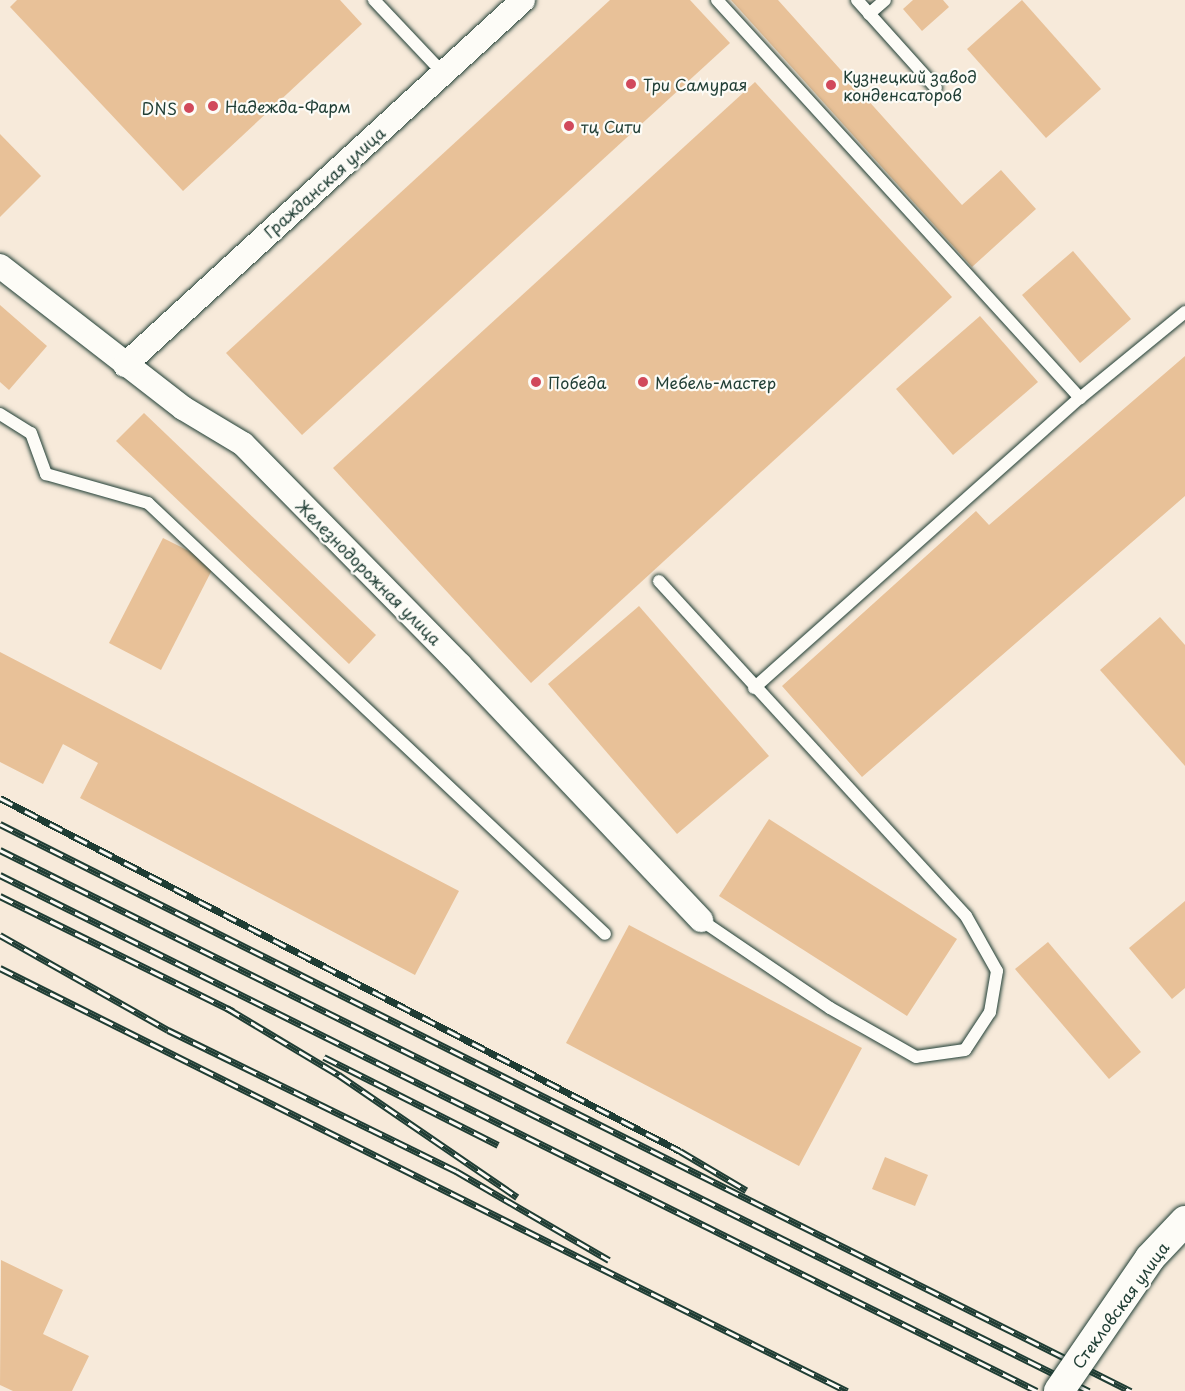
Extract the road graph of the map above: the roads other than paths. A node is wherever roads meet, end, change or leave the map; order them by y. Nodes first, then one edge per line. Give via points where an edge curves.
1 (374, 0) edge
2 (523, 0) edge
3 (717, 0) edge
4 (857, 0) edge
5 (885, 0) edge
6 (869, 14) junction
7 (443, 73) junction
8 (936, 88) dead end
9 (0, 266) edge
10 (1185, 312) edge
11 (125, 364) junction
12 (1080, 398) junction
13 (0, 414) edge
14 (659, 581) dead end
15 (754, 688) junction
16 (701, 920) joint
17 (605, 934) dead end
18 (1185, 1221) edge
19 (1059, 1391) edge

1 - 7 lane
2 - 7 street, Гражданская улица
3 - 12 lane
4 - 6 lane
5 - 6 lane
6 - 8 lane
7 - 11 street, Гражданская улица
9 - 11 street, Железнодорожная улица
10 - 12 lane
11 - 16 street, Железнодорожная улица via 183,408 243,444 460,665
12 - 15 lane
13 - 17 lane via 31,433 46,474 148,503
14 - 15 lane
15 - 16 lane via 966,915 997,972 990,1012 965,1050 916,1057 830,1008
18 - 19 street, Стекловская улица, bridge via 1150,1258

